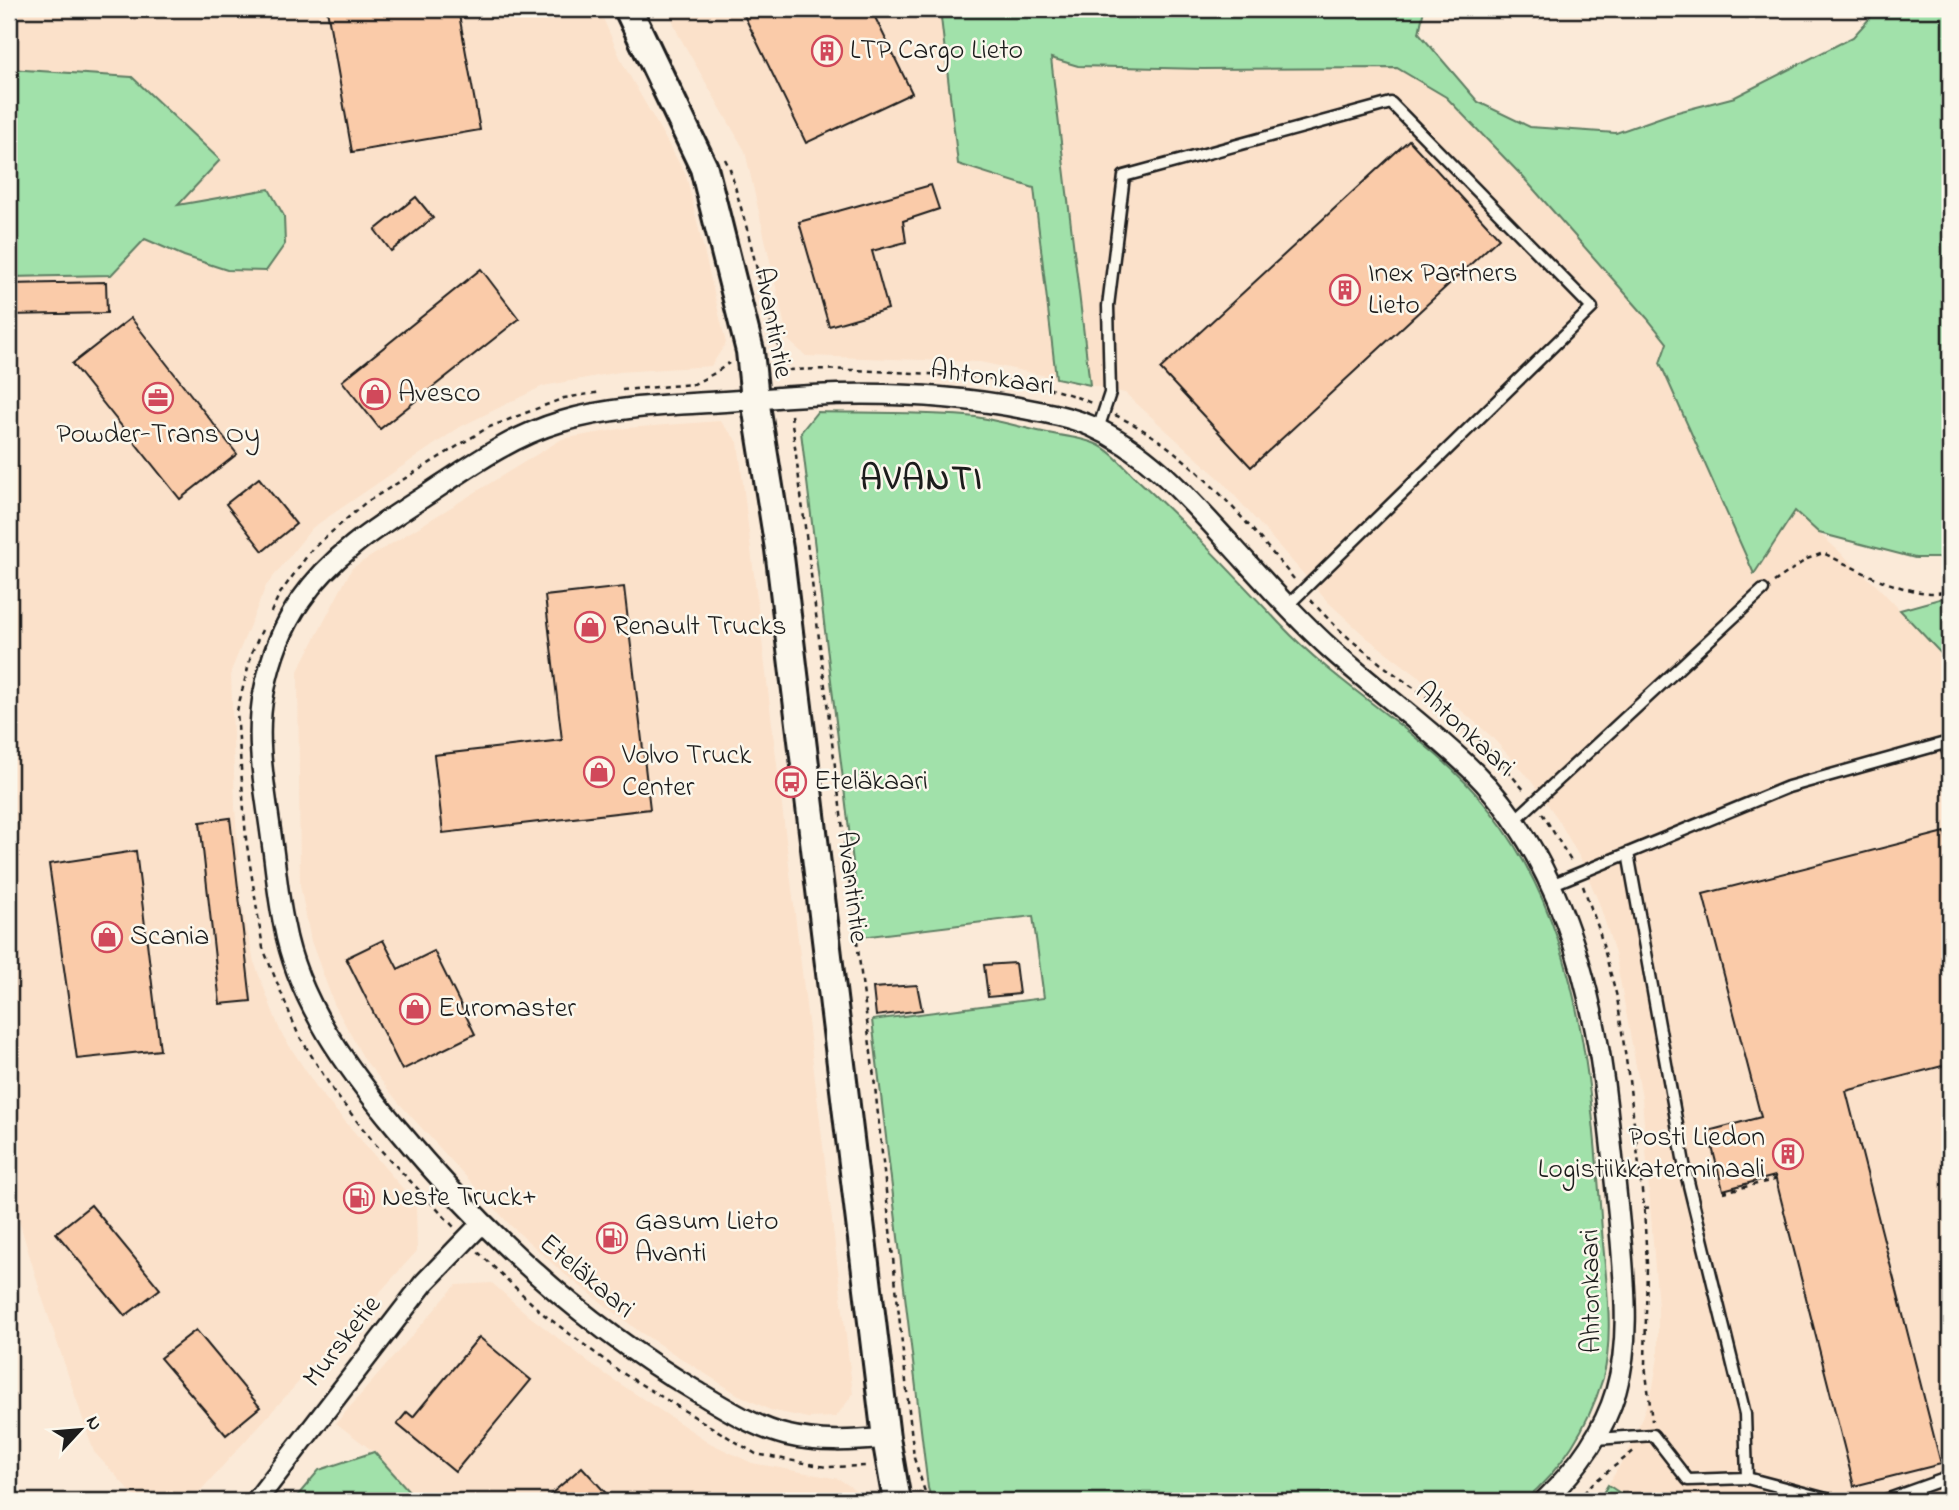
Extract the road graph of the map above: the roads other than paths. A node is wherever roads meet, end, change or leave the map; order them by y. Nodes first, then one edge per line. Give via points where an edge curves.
1 (628, 9) edge
2 (755, 399) junction
3 (1098, 429) junction
4 (1763, 590) road end
5 (1287, 606) junction
6 (1950, 757) edge
7 (1514, 821) junction
8 (1628, 853) junction
9 (1551, 885) junction
10 (481, 1224) junction
11 (886, 1438) junction
12 (1596, 1439) junction
13 (1950, 1477) edge
14 (1747, 1478) junction
15 (256, 1501) edge
16 (897, 1501) edge
17 (1544, 1501) edge
18 (1834, 1501) edge
19 (1883, 1501) edge

1 - 2 street, Avantintie via 704,168 750,351
2 - 3 street, Ahtonkaari via 938,398 1025,408
2 - 10 street, Eteläkaari via 560,422 483,457 327,567 303,595 275,650 260,720 262,763 284,931 294,964 331,1041 360,1084
2 - 11 street, Avantintie via 779,548
3 - 5 street, Ahtonkaari via 1126,444 1166,476
3 - 5 lane via 1110,393 1108,306 1124,176 1391,103 1592,308
4 - 7 lane
5 - 7 street, Ahtonkaari via 1349,666 1478,776
6 - 8 lane via 1945,743 1788,787
7 - 9 street, Ahtonkaari
8 - 9 lane
8 - 14 lane via 1685,1169 1745,1415
9 - 12 street, Ahtonkaari via 1580,964 1603,1074 1623,1267 1622,1359 1616,1394
10 - 11 street, Eteläkaari via 616,1340 722,1406 787,1435 845,1441
10 - 15 street, Mursketie via 424,1283
11 - 16 street, Avantintie
12 - 14 lane via 1653,1436 1688,1480
12 - 17 street, Ahtonkaari
13 - 19 lane
14 - 18 lane

